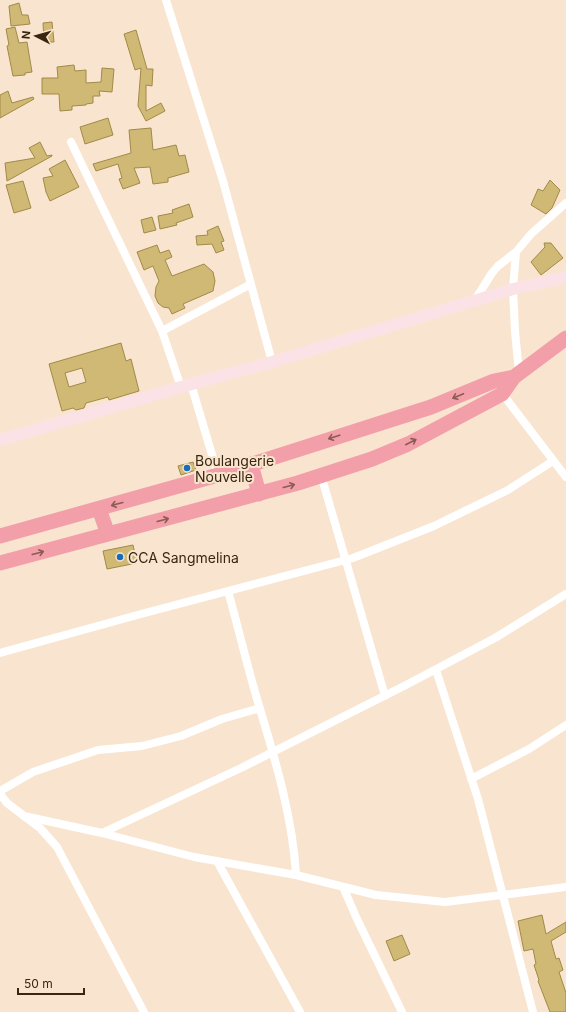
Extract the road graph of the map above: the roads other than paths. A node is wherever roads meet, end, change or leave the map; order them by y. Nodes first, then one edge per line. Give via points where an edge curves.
1 (166, 0) edge
2 (71, 142) dead end
3 (566, 203) edge
4 (516, 252) junction
5 (566, 277) edge
6 (250, 284) junction
7 (513, 289) junction
8 (475, 300) junction
9 (162, 331) junction
10 (566, 338) edge
11 (272, 362) junction
12 (517, 375) junction
13 (494, 381) junction
14 (186, 385) junction
15 (502, 394) junction
16 (0, 440) edge
17 (554, 461) junction
18 (251, 464) junction
19 (218, 475) junction
20 (321, 476) junction
21 (566, 477) edge
22 (259, 494) junction
23 (99, 508) junction
24 (108, 534) junction
25 (0, 536) edge
26 (346, 560) junction
27 (0, 563) edge
28 (228, 591) junction
29 (566, 594) edge
30 (0, 653) edge
31 (436, 670) junction
32 (385, 696) junction
33 (260, 708) junction
34 (566, 725) edge
35 (273, 752) junction
36 (471, 779) junction
37 (0, 791) edge
38 (0, 794) edge
39 (4, 803) edge
40 (24, 816) junction
41 (102, 833) junction
42 (217, 861) junction
43 (296, 875) junction
44 (343, 887) junction
45 (566, 888) edge
46 (503, 896) junction
47 (144, 1012) edge
48 (300, 1012) edge
49 (402, 1012) edge
50 (533, 1012) edge

1 - 6 street via 223,181
2 - 9 street
3 - 4 street via 531,234
4 - 7 street
4 - 8 street via 492,273
5 - 7 street
6 - 9 street
6 - 11 street
7 - 8 street
7 - 12 street
8 - 11 street
9 - 14 street
10 - 12 highway
11 - 14 street
12 - 13 highway
12 - 15 highway
13 - 15 street
13 -> 18 highway via 431,407
14 - 16 street
14 - 19 street
15 - 17 street
20 -> 15 highway via 408,444
17 - 21 street
17 - 26 street via 508,490 434,526
18 - 19 highway
18 - 22 highway
19 -> 23 highway
22 -> 20 highway
20 - 26 street
24 -> 22 highway
23 - 24 highway
23 - 25 highway
27 -> 24 highway
26 - 28 street
26 - 32 street
28 - 30 street
28 - 33 street
29 - 31 street via 495,638
31 - 32 street
31 - 36 street
32 - 35 street
33 - 35 street
33 - 37 street via 173,738 142,746 98,750 33,772
34 - 36 street via 529,749
35 - 41 street
35 - 43 street via 295,850
36 - 46 street
38 - 39 street
39 - 40 street
40 - 41 street
40 - 47 street via 40,828 57,847
41 - 42 street
42 - 43 street
42 - 48 street
43 - 44 street
44 - 46 street via 376,894 445,902
44 - 49 street
45 - 46 street
46 - 50 street

